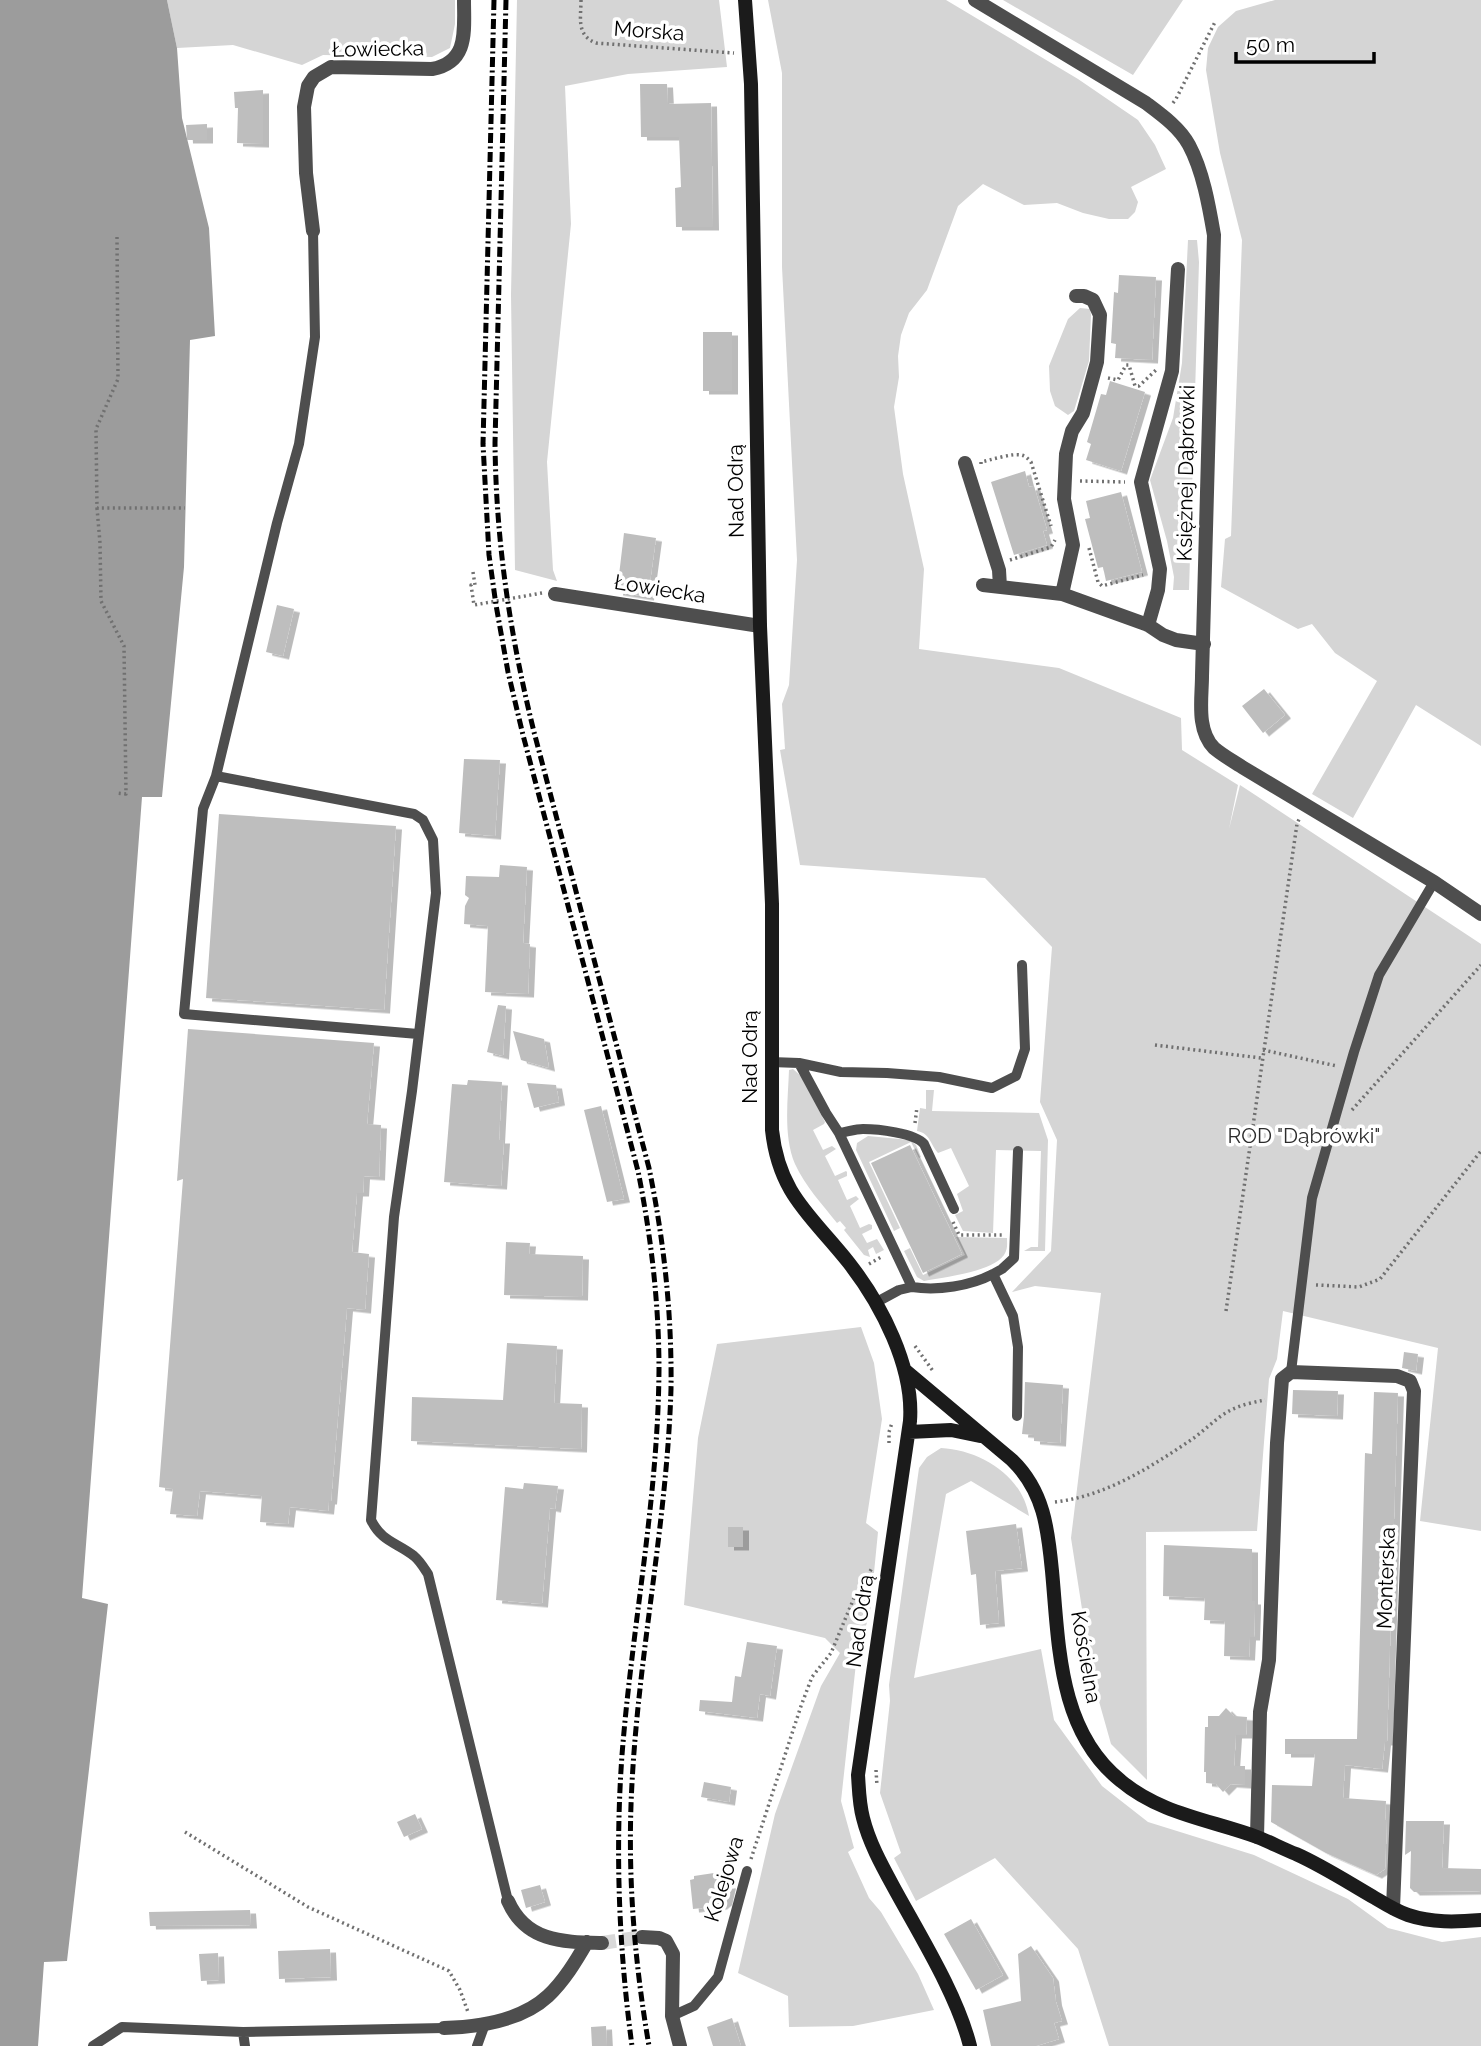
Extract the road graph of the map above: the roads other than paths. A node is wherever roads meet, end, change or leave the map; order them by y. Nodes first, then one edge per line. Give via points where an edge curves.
1 (464, 0) edge
2 (746, 0) edge
3 (975, 0) edge
4 (313, 231) joint
5 (1178, 270) dead end
6 (1076, 296) dead end
7 (965, 463) dead end
8 (984, 585) dead end
9 (1000, 587) junction
10 (555, 594) dead end
11 (1062, 594) junction
12 (760, 625) junction
13 (1147, 625) junction
14 (1204, 644) junction
15 (216, 776) junction
16 (1434, 882) junction
17 (1481, 914) edge
18 (1023, 965) dead end
19 (418, 1034) junction
20 (771, 1062) junction
21 (799, 1063) junction
22 (839, 1133) junction
23 (1018, 1151) dead end
24 (954, 1209) dead end
25 (993, 1274) junction
26 (912, 1287) junction
27 (875, 1303) junction
28 (906, 1371) junction
29 (1286, 1376) junction
30 (1017, 1416) dead end
31 (909, 1432) junction
32 (988, 1440) junction
33 (1257, 1838) junction
34 (747, 1871) road end
35 (508, 1901) joint
36 (1393, 1909) junction
37 (1481, 1920) edge
38 (642, 1937) tunnel mouth
39 (672, 2016) junction
40 (479, 2026) junction
41 (444, 2028) joint
42 (243, 2032) junction
43 (93, 2046) edge
44 (245, 2046) edge
45 (477, 2046) edge
46 (680, 2046) edge
47 (970, 2046) edge

1 - 4 street, Łowiecka via 462,44 452,62 432,69 331,67 313,77 304,107
2 - 12 street, Nad Odrą
3 - 14 street, Księżnej Dąbrówki via 1146,103 1189,144 1200,174 1214,235
4 - 15 lane via 315,337 299,443
5 - 13 street via 1172,371 1141,482 1160,569
6 - 11 street via 1093,300 1100,315 1097,362 1066,454 1063,499 1073,545
7 - 9 street via 999,570
8 - 9 street
9 - 11 street
10 - 12 street, Łowiecka
11 - 13 street
12 - 20 street, Nad Odrą via 772,904
13 - 14 street via 1176,640
14 - 16 street, Księżnej Dąbrówki via 1202,721 1214,748
15 - 19 lane via 414,814 423,820 433,840 436,893
15 - 19 lane via 203,809 184,1014
16 - 17 street, Księżnej Dąbrówki
16 - 29 lane via 1379,975 1349,1068 1312,1198
18 - 21 lane via 1024,1049 1016,1076 992,1088 939,1077 841,1072
19 - 35 lane via 394,1217 371,1520 386,1540 414,1556 428,1574
20 - 21 lane
20 - 27 street, Nad Odrą via 772,1130 782,1175
21 - 22 lane
22 - 24 lane via 862,1129 920,1139
22 - 26 lane
23 - 25 lane via 1014,1258
25 - 26 lane via 927,1289
25 - 30 lane via 1013,1316 1018,1347
26 - 27 lane
27 - 28 street, Nad Odrą
28 - 31 street, Nad Odrą via 911,1393
28 - 32 street, Kościelna
29 - 33 street via 1280,1397 1269,1660 1260,1712
29 - 36 street, Monterska via 1397,1376 1410,1381 1414,1391
31 - 32 street, Kościelna via 958,1430
31 - 47 street, Nad Odrą via 858,1775 859,1801 873,1849 953,2000
32 - 33 street, Kościelna via 1021,1469 1043,1510 1065,1686 1090,1749 1121,1782 1142,1796
33 - 36 street, Kościelna via 1310,1861
34 - 39 lane, Kolejowa via 718,1977 694,2006
35 - 40 street via 516,1917 533,1932 563,1941 595,1942 538,2004
36 - 37 street, Kościelna via 1432,1921
38 - 39 street via 666,1941 674,1954
39 - 46 street
40 - 41 street
40 - 45 lane
41 - 42 lane
42 - 43 lane via 122,2027
42 - 44 lane

